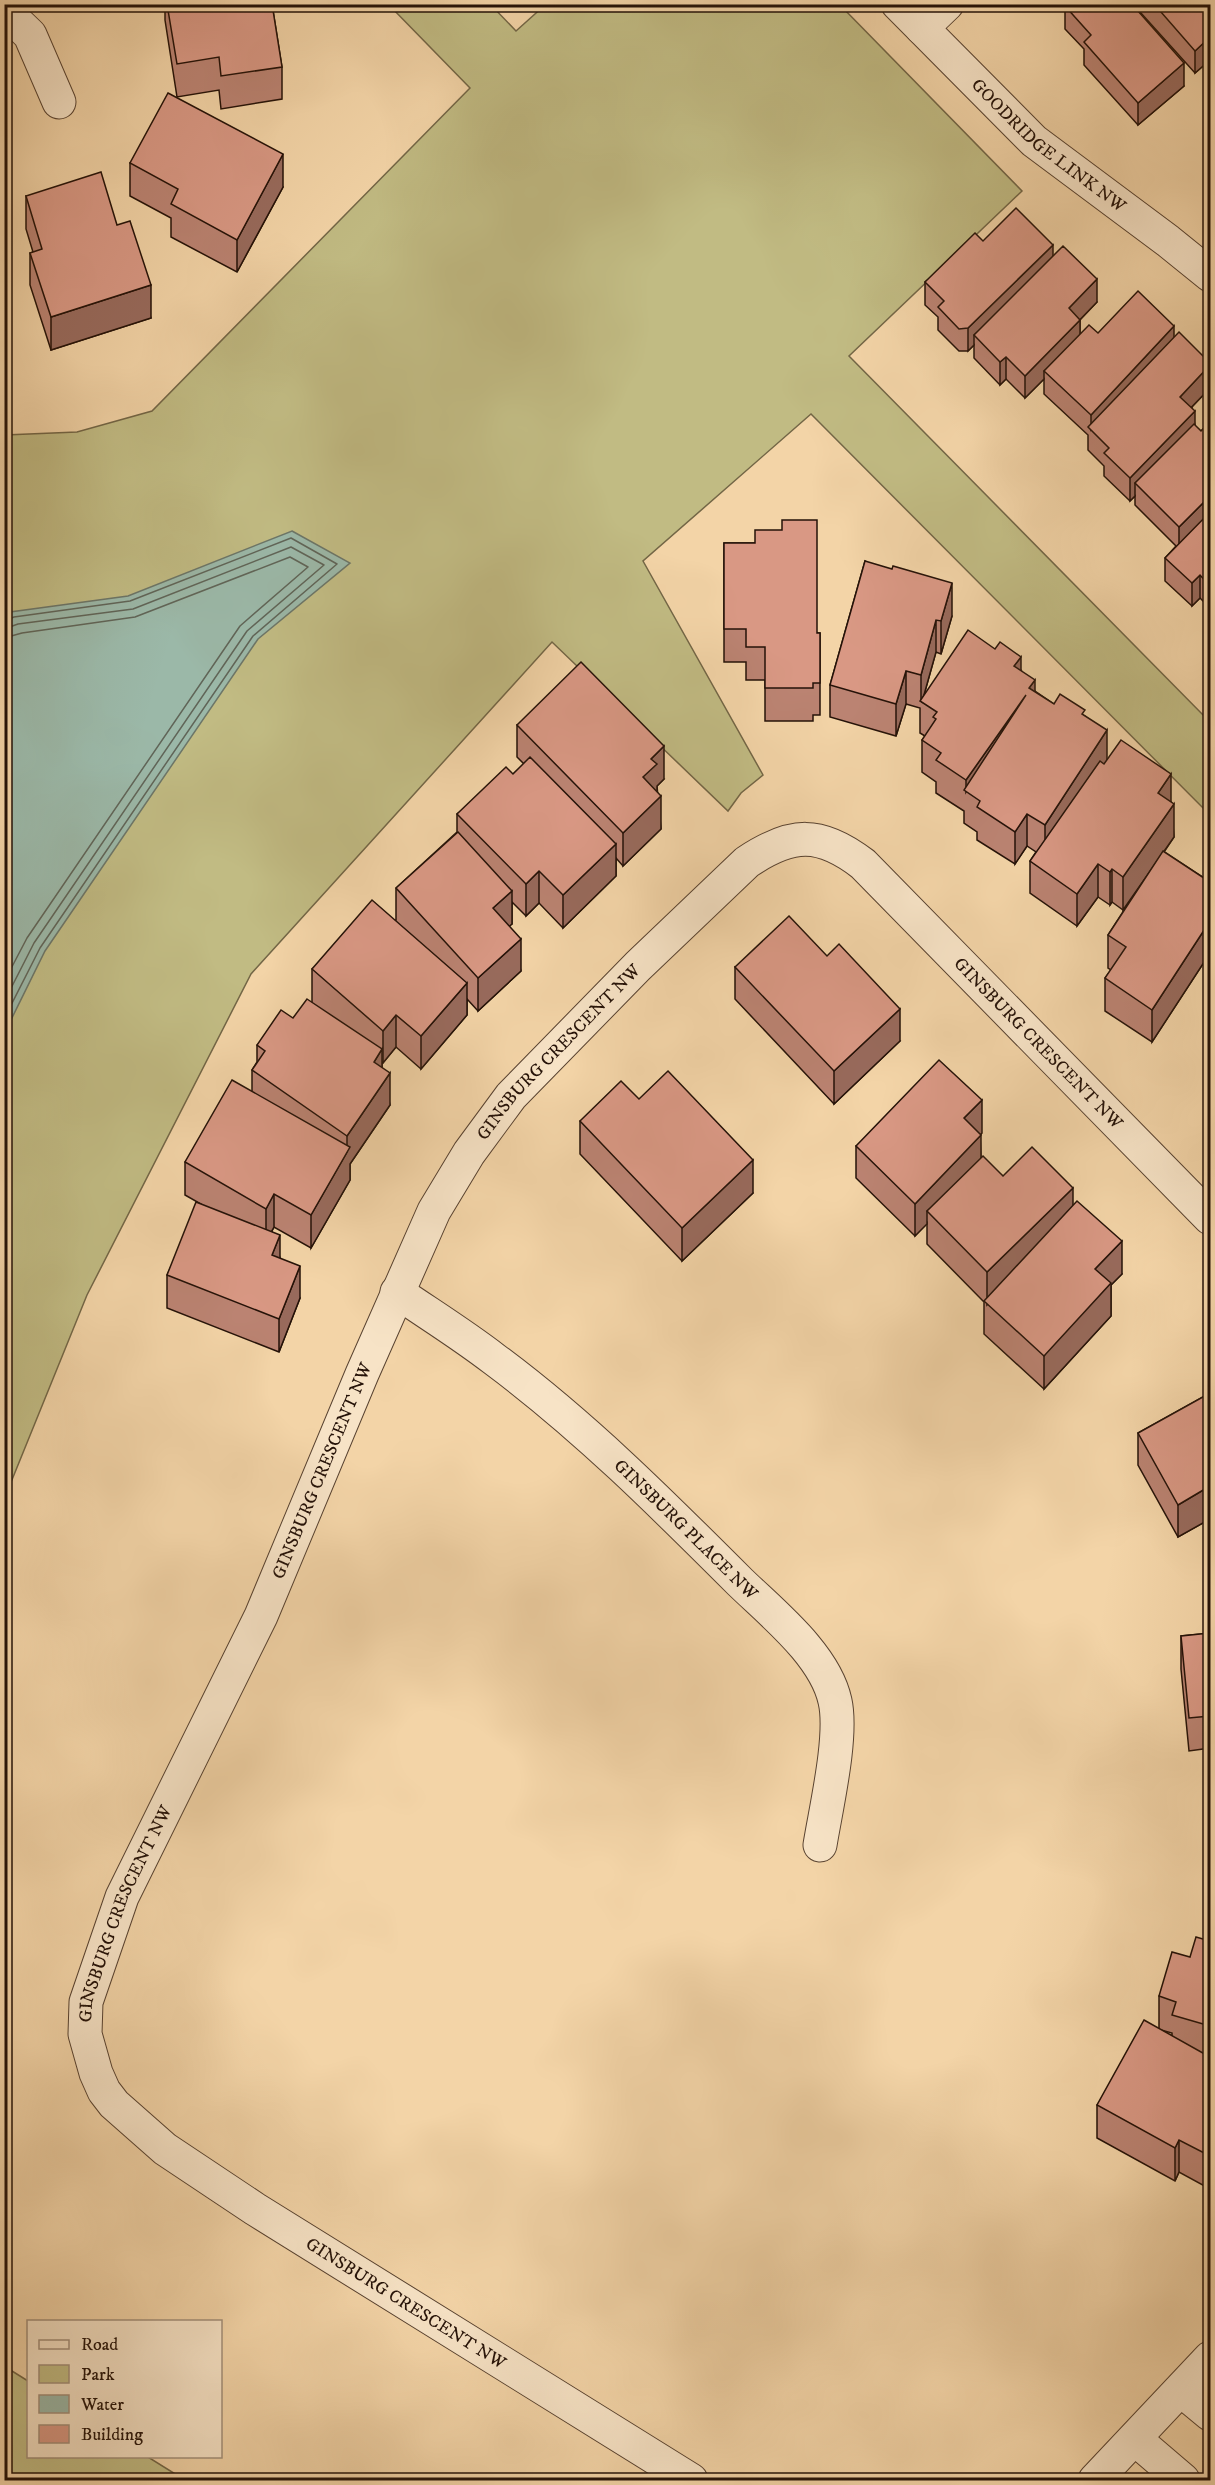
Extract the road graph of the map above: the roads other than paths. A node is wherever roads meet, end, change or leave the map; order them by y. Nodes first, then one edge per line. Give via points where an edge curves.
1 (898, 4) edge
2 (947, 4) edge
3 (4, 10) edge
4 (922, 28) junction
5 (59, 102) dead end
6 (1210, 274) edge
7 (1210, 1218) edge
8 (397, 1292) junction
9 (820, 1845) dead end
10 (1210, 2358) edge
11 (1181, 2390) junction
12 (1210, 2414) edge
13 (1135, 2439) junction
14 (691, 2481) edge
15 (1095, 2481) edge
16 (1183, 2481) edge

1 - 4 street, GOODRIDGE LINK NW
2 - 4 street
3 - 5 street via 30,35
4 - 6 street, GOODRIDGE LINK NW via 1034,141
7 - 8 street, GINSBURG CRESCENT NW via 863,864 846,851 805,837 774,845 747,862 511,1096 469,1153 434,1211
8 - 9 street, GINSBURG PLACE NW via 494,1358 575,1424 668,1510 825,1672 836,1702 836,1744
8 - 14 street, GINSBURG CRESCENT NW via 261,1616 122,1897 86,2002 85,2034 104,2091 165,2149
10 - 11 street
11 - 12 street
11 - 13 street
13 - 15 street
13 - 16 street

